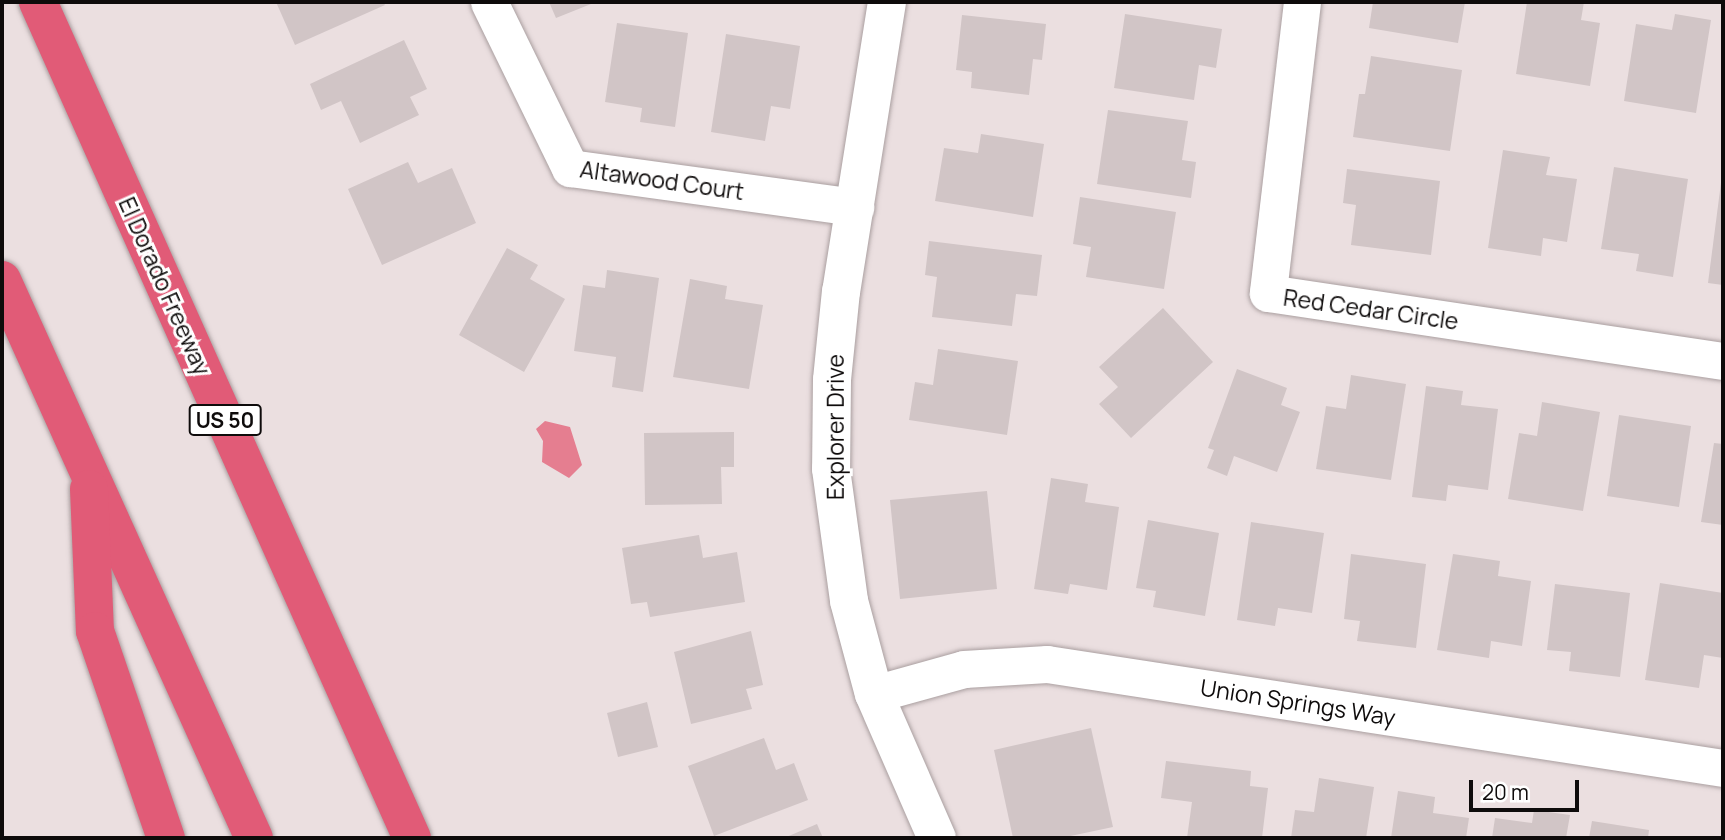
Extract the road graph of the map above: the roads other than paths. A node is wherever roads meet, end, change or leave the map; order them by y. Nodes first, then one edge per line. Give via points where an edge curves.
1 (38, 2) edge
2 (489, 2) edge
3 (887, 2) edge
4 (1302, 2) edge
5 (855, 207) junction
6 (2, 280) edge
7 (1723, 361) edge
8 (88, 470) junction
9 (874, 694) junction
10 (1723, 768) edge
11 (166, 838) edge
12 (254, 838) edge
13 (412, 838) edge
14 (937, 838) edge

1 - 13 highway, El Dorado Freeway / US 50
2 - 5 street, Altawood Court via 570,168
3 - 5 street, Explorer Drive
4 - 7 street, Red Cedar Circle via 1268,293
5 - 9 street, Explorer Drive via 832,380 831,469 849,601
6 - 8 highway
8 - 11 highway via 94,631
8 - 12 highway
9 - 10 street, Union Springs Way via 964,669 1047,664
9 - 14 street, Explorer Drive

